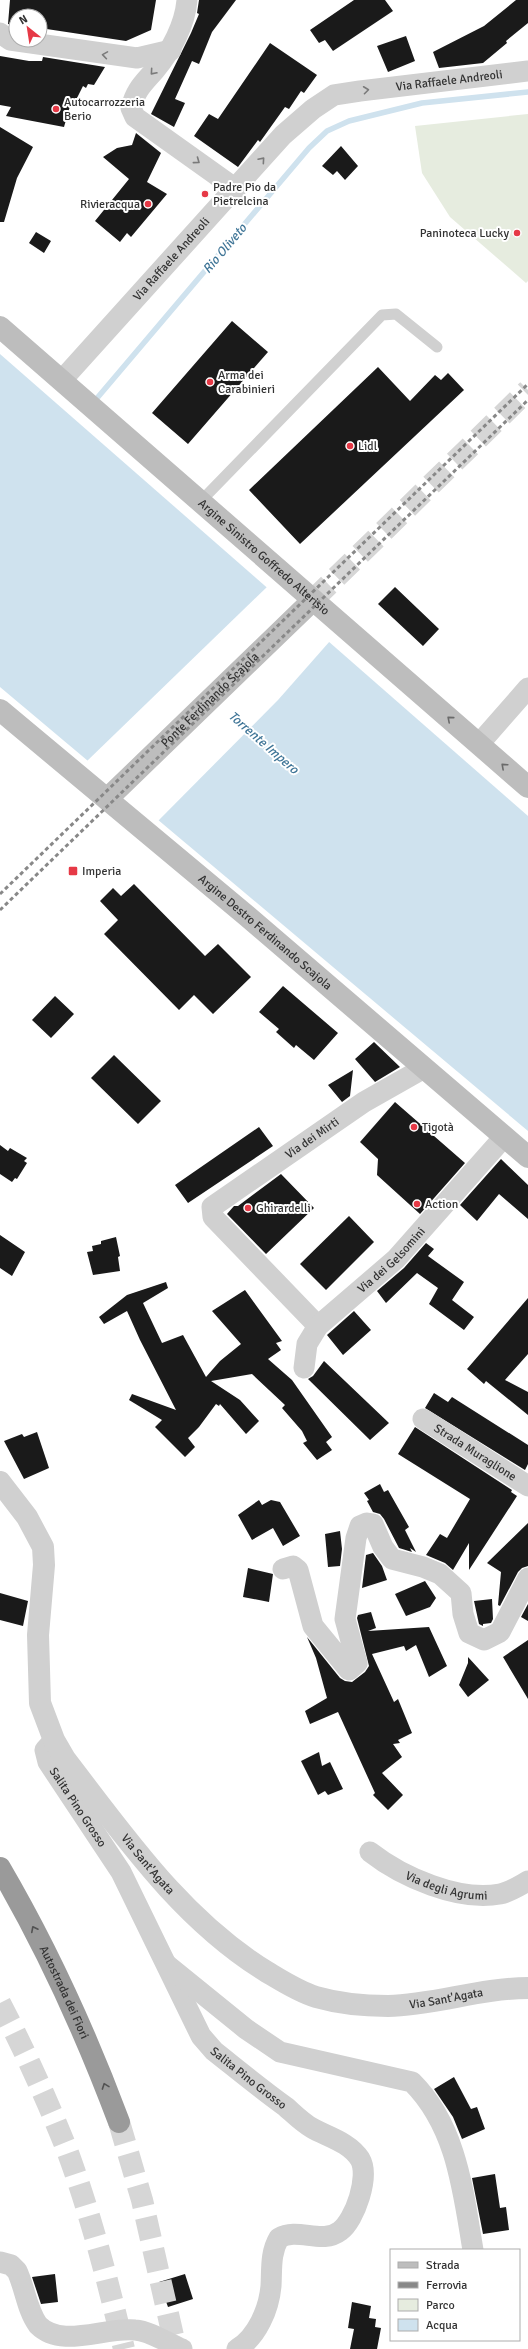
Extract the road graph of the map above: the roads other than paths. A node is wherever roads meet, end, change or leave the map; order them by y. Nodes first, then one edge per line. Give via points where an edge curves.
1 (187, 0) edge
2 (0, 33) edge
3 (171, 50) junction
4 (528, 71) edge
5 (236, 189) junction
6 (0, 327) edge
7 (437, 347) dead end
8 (62, 380) junction
9 (199, 503) junction
10 (313, 600) tunnel mouth
11 (528, 688) edge
12 (0, 710) edge
13 (479, 744) junction
14 (528, 787) edge
15 (107, 799) junction
16 (424, 1068) junction
17 (504, 1137) junction
18 (528, 1157) edge
19 (318, 1326) junction
20 (304, 1368) dead end
21 (423, 1419) dead end
22 (0, 1482) edge
23 (528, 1486) edge
24 (283, 1569) dead end
25 (528, 1578) edge
26 (54, 1740) junction
27 (370, 1852) dead end
28 (0, 1868) edge
29 (528, 1881) edge
30 (165, 1964) junction
31 (528, 1988) edge
32 (119, 2122) tunnel mouth
33 (473, 2249) edge
34 (0, 2262) edge
35 (86, 2344) edge
36 (182, 2349) edge
37 (237, 2349) edge

1 - 3 street
3 -> 2 street via 137,58 112,56 10,40
3 -> 5 street via 136,91 131,108 135,117
5 -> 4 street, Via Raffaele Andreoli via 283,135 334,95
5 - 8 street, Via Raffaele Andreoli
6 - 8 main road, Argine Sinistro Goffredo Alterisio
7 - 9 lane via 396,314 382,315
8 - 9 main road, Argine Sinistro Goffredo Alterisio
13 -> 9 main road, Argine Sinistro Goffredo Alterisio
10 - 15 main road, Ponte Ferdinando Scajola
11 - 13 street
12 - 15 main road, Argine Destro Ferdinando Scajola
14 -> 13 main road, Argine Sinistro Goffredo Alterisio
15 - 16 main road, Argine Destro Ferdinando Scajola
16 - 17 main road, Argine Destro Ferdinando Scajola
16 - 19 street, Via dei Mirti via 364,1102 212,1207 213,1217
17 - 18 main road, Argine Destro Ferdinando Scajola
17 - 19 street, Via dei Gelsomini via 396,1259
19 - 20 street, Via dei Gelsomini via 307,1344
21 - 23 street, Strada Muraglione
22 - 26 street, Via Sant'Agata via 27,1517 43,1547 38,1635 40,1703
24 - 25 street via 293,1566 298,1570 313,1626 349,1670 357,1663 345,1619 356,1538 360,1526 373,1524 383,1547 392,1559 440,1574 461,1593 468,1633 484,1640 500,1632
26 - 30 street, Salita Pino Grosso via 45,1750 48,1762 121,1872
26 - 31 street, Via Sant'Agata via 70,1765 163,1884 209,1930 281,1981 315,1996 386,2006 425,2004 486,1991
27 - 29 street, Via degli Agrumi via 398,1872 463,1894 498,1894
32 -> 28 highway, Autostrada dei Fiori via 63,1986
30 - 33 street via 246,2029 280,2052 412,2082 435,2111 459,2167
30 - 37 street, Salita Pino Grosso via 192,2021 214,2051 311,2128 343,2144 356,2155 364,2172 356,2206 346,2226 340,2231 324,2237 286,2234 279,2238 274,2247 271,2289 260,2322 252,2336
34 - 35 street via 11,2265 17,2271 33,2316 47,2335 65,2342
35 - 36 street via 108,2333 135,2330

